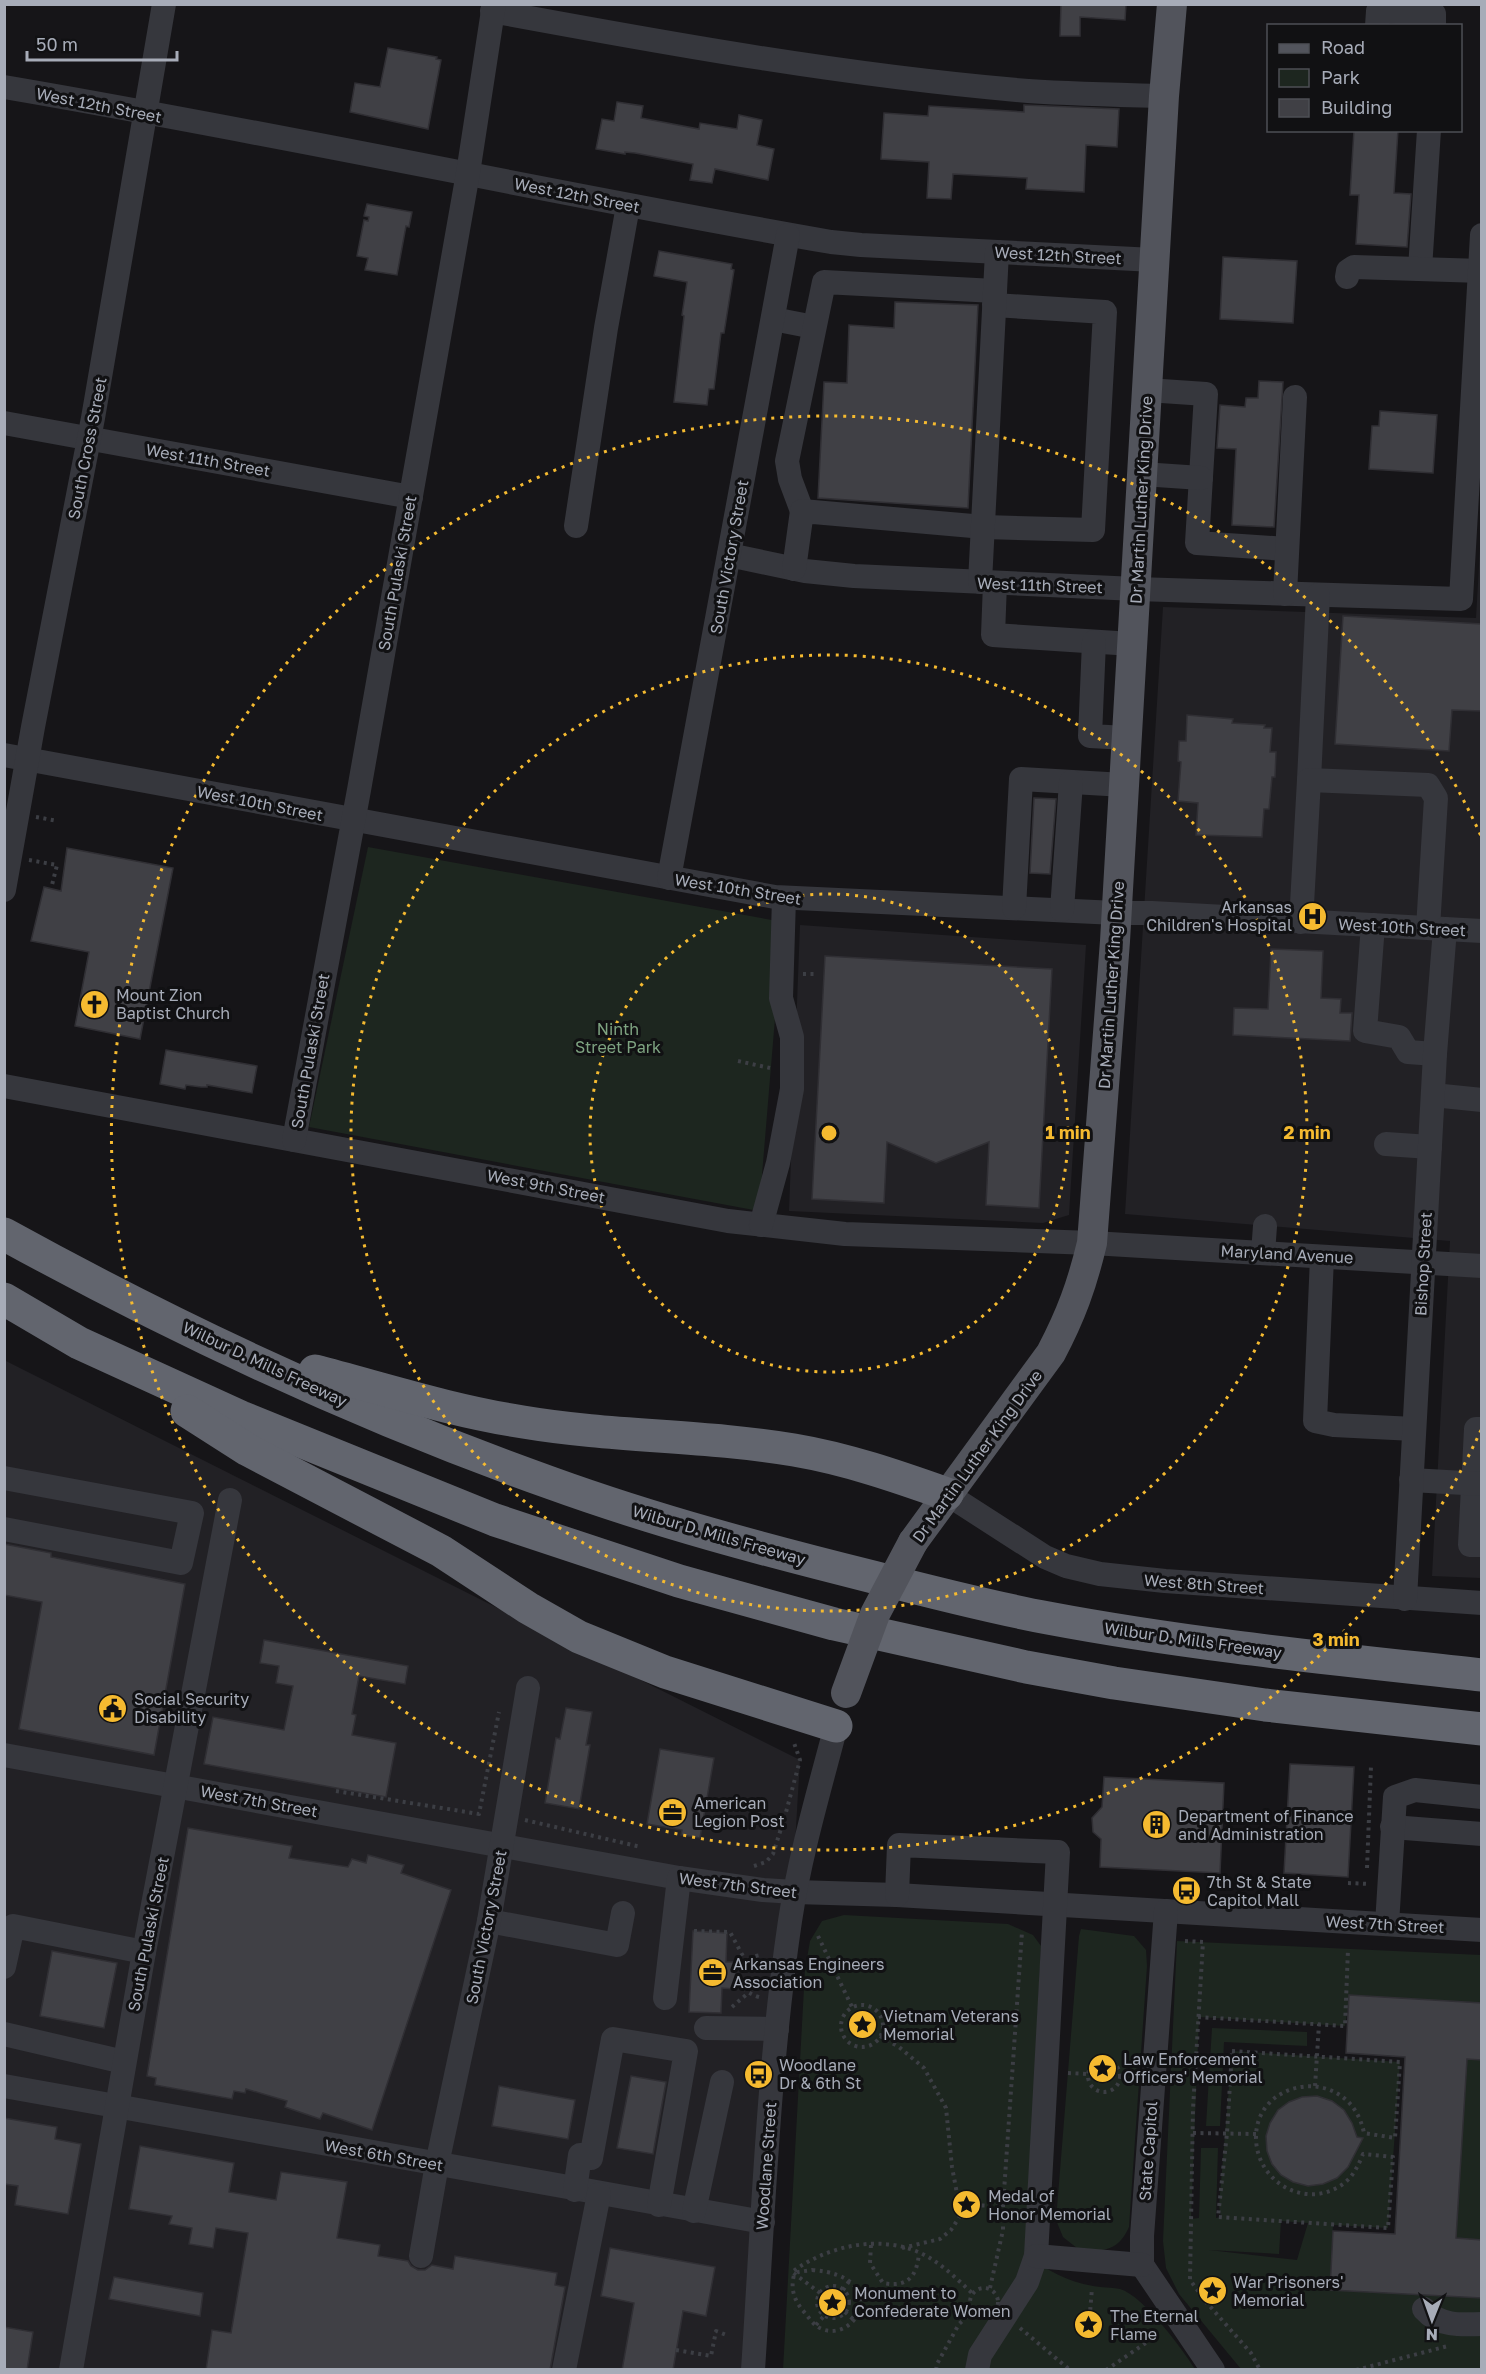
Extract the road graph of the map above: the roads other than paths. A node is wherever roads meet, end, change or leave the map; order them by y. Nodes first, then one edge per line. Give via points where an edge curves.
1 (164, 4) edge
2 (1172, 4) edge
3 (493, 8) edge
4 (1377, 24) edge
5 (1434, 24) edge
6 (4, 87) edge
7 (1164, 96) junction
8 (146, 113) junction
9 (1429, 132) edge
10 (468, 173) junction
11 (628, 206) junction
12 (788, 235) junction
13 (1482, 235) edge
14 (997, 252) junction
15 (1154, 260) junction
16 (1420, 269) junction
17 (1480, 271) edge
18 (1347, 277) dead end
19 (994, 298) junction
20 (773, 319) junction
21 (814, 327) junction
22 (1147, 390) junction
23 (1295, 397) dead end
24 (4, 423) edge
25 (89, 438) junction
26 (1142, 474) junction
27 (1201, 478) junction
28 (411, 497) junction
29 (802, 511) junction
30 (576, 526) dead end
31 (984, 526) junction
32 (1287, 549) junction
33 (729, 555) junction
34 (794, 569) junction
35 (987, 583) junction
36 (1136, 589) junction
37 (1285, 594) junction
38 (1318, 595) junction
39 (1094, 642) junction
40 (1132, 644) junction
41 (1127, 738) junction
42 (16, 757) edge
43 (1309, 780) junction
44 (1071, 782) junction
45 (1124, 785) junction
46 (353, 820) junction
47 (669, 878) junction
48 (4, 890) edge
49 (784, 898) junction
50 (1014, 908) junction
51 (1062, 910) junction
52 (1116, 913) junction
53 (1301, 922) junction
54 (1373, 925) junction
55 (1436, 929) junction
56 (1482, 931) edge
57 (1435, 1054) junction
58 (4, 1086) edge
59 (1433, 1095) junction
60 (1482, 1100) edge
61 (294, 1140) junction
62 (1386, 1144) dead end
63 (1430, 1147) junction
64 (760, 1225) junction
65 (1264, 1226) dead end
66 (13, 1237) edge
67 (1092, 1243) junction
68 (1263, 1253) junction
69 (1322, 1257) junction
70 (1423, 1263) junction
71 (1482, 1266) edge
72 (4, 1299) edge
73 (79, 1343) junction
74 (220, 1346) junction
75 (1414, 1429) junction
76 (1482, 1429) edge
77 (4, 1478) edge
78 (1411, 1480) junction
79 (1477, 1484) edge
80 (947, 1494) junction
81 (230, 1500) dead end
82 (4, 1529) edge
83 (1482, 1545) edge
84 (1405, 1599) junction
85 (1482, 1603) edge
86 (1482, 1675) edge
87 (528, 1688) dead end
88 (836, 1726) junction
89 (1482, 1729) edge
90 (4, 1755) edge
91 (175, 1785) junction
92 (1482, 1797) edge
93 (1392, 1827) junction
94 (1482, 1834) edge
95 (501, 1845) junction
96 (678, 1889) junction
97 (795, 1892) junction
98 (897, 1895) junction
99 (1055, 1905) junction
100 (1166, 1911) junction
101 (623, 1913) dead end
102 (489, 1921) junction
103 (1387, 1924) junction
104 (1482, 1930) edge
105 (144, 1952) junction
106 (4, 1967) edge
107 (665, 1998) dead end
108 (706, 2028) dead end
109 (777, 2029) junction
110 (4, 2034) edge
111 (124, 2062) junction
112 (722, 2082) dead end
113 (4, 2086) edge
114 (116, 2106) junction
115 (437, 2164) junction
116 (575, 2190) junction
117 (599, 2194) junction
118 (659, 2205) junction
119 (694, 2211) junction
120 (763, 2222) junction
121 (421, 2256) dead end
122 (1036, 2256) junction
123 (1142, 2265) junction
124 (1424, 2309) dead end
125 (1482, 2324) edge
126 (1199, 2360) edge
127 (71, 2370) edge
128 (564, 2370) edge
129 (753, 2370) edge
130 (977, 2370) edge
131 (1213, 2370) edge

1 - 8 street, South Cross Street
2 - 7 main road, Dr Martin Luther King Drive
3 - 7 street via 645,39 893,77 1029,91
3 - 10 street, South Pulaski Street
4 - 5 street via 1378,11 1434,14
6 - 8 street, West 12th Street
7 - 15 main road, Dr Martin Luther King Drive
8 - 10 street, West 12th Street
8 - 25 street, South Cross Street
9 - 16 street
10 - 11 street, West 12th Street
10 - 28 street, South Pulaski Street
11 - 12 street, West 12th Street
11 - 30 street
12 - 14 street, West 12th Street via 861,245
12 - 20 street, South Victory Street
13 - 17 street
14 - 15 street, West 12th Street
14 - 19 street
15 - 22 main road, Dr Martin Luther King Drive
16 - 17 street
16 - 18 street via 1354,267
17 - 38 street, West 11th Street via 1461,599
19 - 21 street via 824,282
19 - 31 street
19 - 31 street via 1106,312 1093,530
20 - 21 street
20 - 33 street, South Victory Street
21 - 29 street via 787,461
22 - 26 main road, Dr Martin Luther King Drive
22 - 27 street via 1206,394
23 - 32 street
24 - 25 street, West 11th Street
25 - 28 street, West 11th Street
25 - 42 street, South Cross Street
26 - 27 street
26 - 36 main road, Dr Martin Luther King Drive
27 - 32 street via 1197,543
28 - 46 street, South Pulaski Street
29 - 31 street
29 - 34 street
31 - 35 street
32 - 37 street
33 - 34 street, West 11th Street
33 - 47 street, South Victory Street
34 - 35 street, West 11th Street
35 - 36 street, West 11th Street
35 - 39 street via 993,635
36 - 37 street, West 11th Street
36 - 40 main road, Dr Martin Luther King Drive
37 - 38 street, West 11th Street
38 - 43 street
39 - 40 street
39 - 41 street via 1090,736
40 - 41 main road, Dr Martin Luther King Drive
41 - 45 main road, Dr Martin Luther King Drive
42 - 46 street, West 10th Street
42 - 48 street, South Cross Street via 10,857
43 - 53 street
43 - 55 street, Bishop Street via 1428,785 1436,798
44 - 45 street
44 - 50 street via 1021,779
44 - 51 street
45 - 52 main road, Dr Martin Luther King Drive
46 - 47 street, West 10th Street
46 - 61 street, South Pulaski Street
47 - 49 street, West 10th Street
49 - 50 street, West 10th Street
49 - 64 street via 781,998 792,1037 792,1089 778,1163
50 - 51 street, West 10th Street
51 - 52 street, West 10th Street
52 - 53 street, West 10th Street
52 - 67 main road, Dr Martin Luther King Drive
53 - 54 street, West 10th Street
54 - 55 street, West 10th Street
54 - 57 street via 1365,1031 1398,1037 1408,1052
55 - 56 street, West 10th Street
55 - 57 street, Bishop Street
57 - 59 street, Bishop Street
58 - 61 street, West 9th Street
59 - 60 street
59 - 63 street, Bishop Street
61 - 64 street, West 9th Street
62 - 63 street
63 - 70 street, Bishop Street
64 - 67 street, West 9th Street via 845,1234
65 - 68 street
66 - 74 highway, Wilbur D. Mills Freeway
67 - 68 street, Maryland Avenue
67 - 80 main road, Dr Martin Luther King Drive via 1082,1286 1051,1353
68 - 69 street, Maryland Avenue
69 - 70 street, Maryland Avenue
69 - 75 street via 1315,1421
70 - 71 street, Maryland Avenue
70 - 75 street, Bishop Street
72 - 73 highway
73 - 88 highway via 248,1449 441,1551 579,1638 665,1672
73 - 89 highway via 241,1417 495,1520 792,1613 951,1652 1114,1683 1265,1705
74 - 80 highway via 451,1409 575,1429 701,1438 794,1450 857,1463
74 - 86 highway, Wilbur D. Mills Freeway via 461,1450 729,1540 820,1564 974,1602 1121,1631
75 - 78 street, Bishop Street
76 - 79 street via 1476,1429
77 - 82 street via 192,1513 181,1563
78 - 79 street
78 - 84 street, Bishop Street
79 - 83 street via 1470,1545
80 - 84 street, West 8th Street via 1045,1557 1100,1574
80 - 88 main road, Dr Martin Luther King Drive, bridge via 913,1542 875,1614
81 - 91 street, South Pulaski Street
84 - 85 street, West 8th Street
87 - 95 street, South Victory Street
88 - 97 street, Dr Martin Luther King Drive
90 - 91 street, West 7th Street
91 - 95 street, West 7th Street
91 - 105 street, South Pulaski Street
92 - 93 street via 1415,1790 1395,1797
93 - 94 street
93 - 103 street
95 - 96 street, West 7th Street
95 - 102 street, South Victory Street
96 - 97 street, West 7th Street
96 - 107 street
97 - 98 street, West 7th Street
97 - 109 street, Woodlane Street
98 - 99 street, West 7th Street
98 - 99 street via 899,1845 1058,1852
99 - 100 street, West 7th Street
99 - 122 street
100 - 103 street, West 7th Street
100 - 123 street, State Capitol
101 - 102 street via 617,1945
102 - 115 street, South Victory Street
103 - 104 street, West 7th Street
105 - 106 street via 13,1926
105 - 111 street, South Pulaski Street
108 - 109 street
109 - 120 street, Woodlane Street
110 - 111 street
111 - 114 street, South Pulaski Street
112 - 119 street
113 - 114 street, West 6th Street
114 - 115 street, West 6th Street
114 - 127 street, South Pulaski Street
115 - 116 street, West 6th Street
115 - 121 street, South Victory Street
116 - 117 street, West 6th Street
116 - 118 street via 580,2155 591,2158 613,2039 686,2051
117 - 118 street, West 6th Street
117 - 128 street
118 - 119 street, West 6th Street
119 - 120 street, West 6th Street
120 - 129 street, Woodlane Street
122 - 123 street
122 - 130 street via 1027,2282 980,2355
123 - 126 street
124 - 125 street via 1433,2319 1452,2324
126 - 131 street

